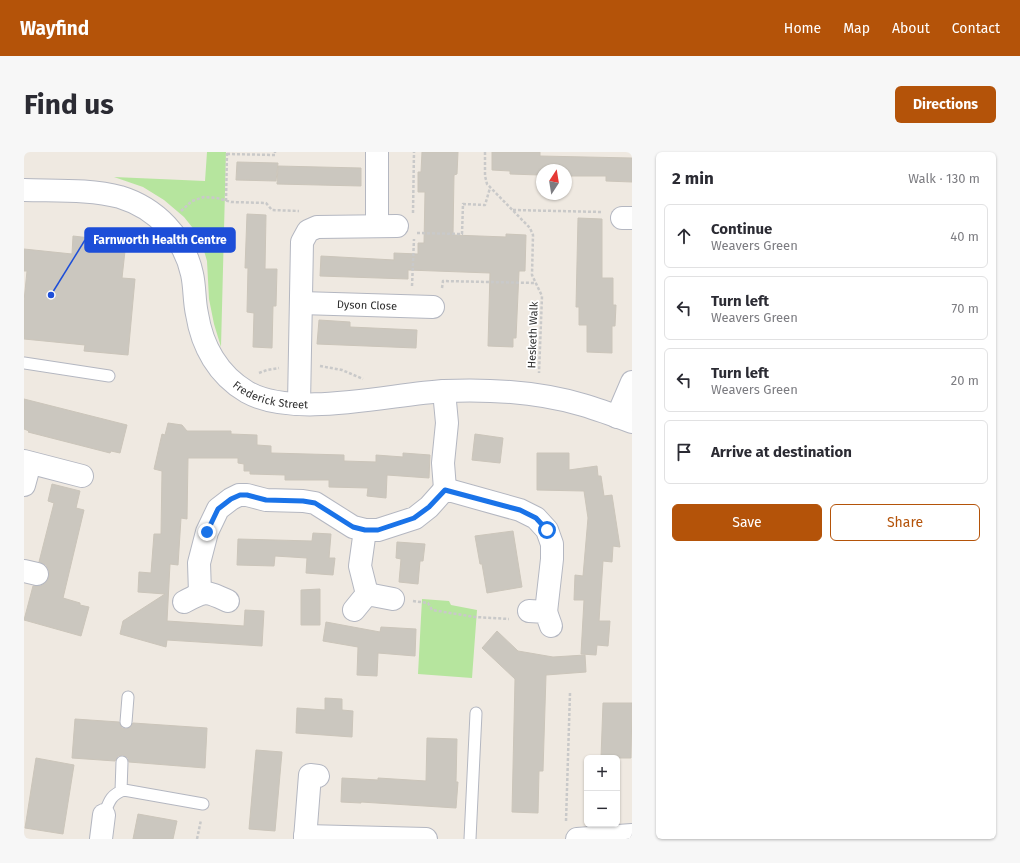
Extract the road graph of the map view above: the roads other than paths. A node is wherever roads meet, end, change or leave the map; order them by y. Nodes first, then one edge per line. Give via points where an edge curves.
1 (377, 152) edge
2 (24, 190) edge
3 (301, 303) junction
4 (433, 307) road end
5 (24, 363) edge
6 (109, 376) dead end
7 (632, 382) edge
8 (444, 391) junction
9 (300, 404) junction
10 (625, 420) edge
11 (27, 462) edge
12 (82, 476) dead end
13 (24, 485) edge
14 (445, 490) junction
15 (365, 530) junction
16 (393, 599) road end
17 (228, 601) dead end
18 (542, 616) road end
19 (128, 697) dead end
20 (476, 713) dead end
21 (126, 722) dead end
22 (122, 762) dead end
23 (318, 776) dead end
24 (121, 791) junction
25 (204, 804) dead end
26 (104, 815) joint
27 (571, 831) edge
28 (632, 835) edge
29 (305, 838) edge
30 (101, 839) edge
31 (426, 839) edge
32 (470, 839) edge

1 - 3 street via 396,228 317,227 308,231 302,242
2 - 9 street, Frederick Street via 99,193 119,197 154,214 179,240 187,256 193,275 200,332 216,365 228,378 248,392 267,400
3 - 4 street, Dyson Close
3 - 9 street
5 - 6 lane
7 - 10 street
8 - 9 street, Frederick Street via 357,402
8 - 10 street, Frederick Street via 520,393 583,405
8 - 14 street via 447,423 443,463
11 - 12 street
11 - 13 street
14 - 15 street via 414,518 378,530
14 - 18 street via 520,510 536,518 547,530 552,544 552,559
15 - 16 street via 360,566 360,602
15 - 17 street via 353,527 315,503 266,500 247,495 231,499 218,509 207,532 192,597 211,593
19 - 21 lane
20 - 32 lane
22 - 24 lane
23 - 29 street via 310,775
24 - 25 lane
24 - 26 lane via 116,792 109,800
26 - 30 street
27 - 28 street
29 - 31 street

